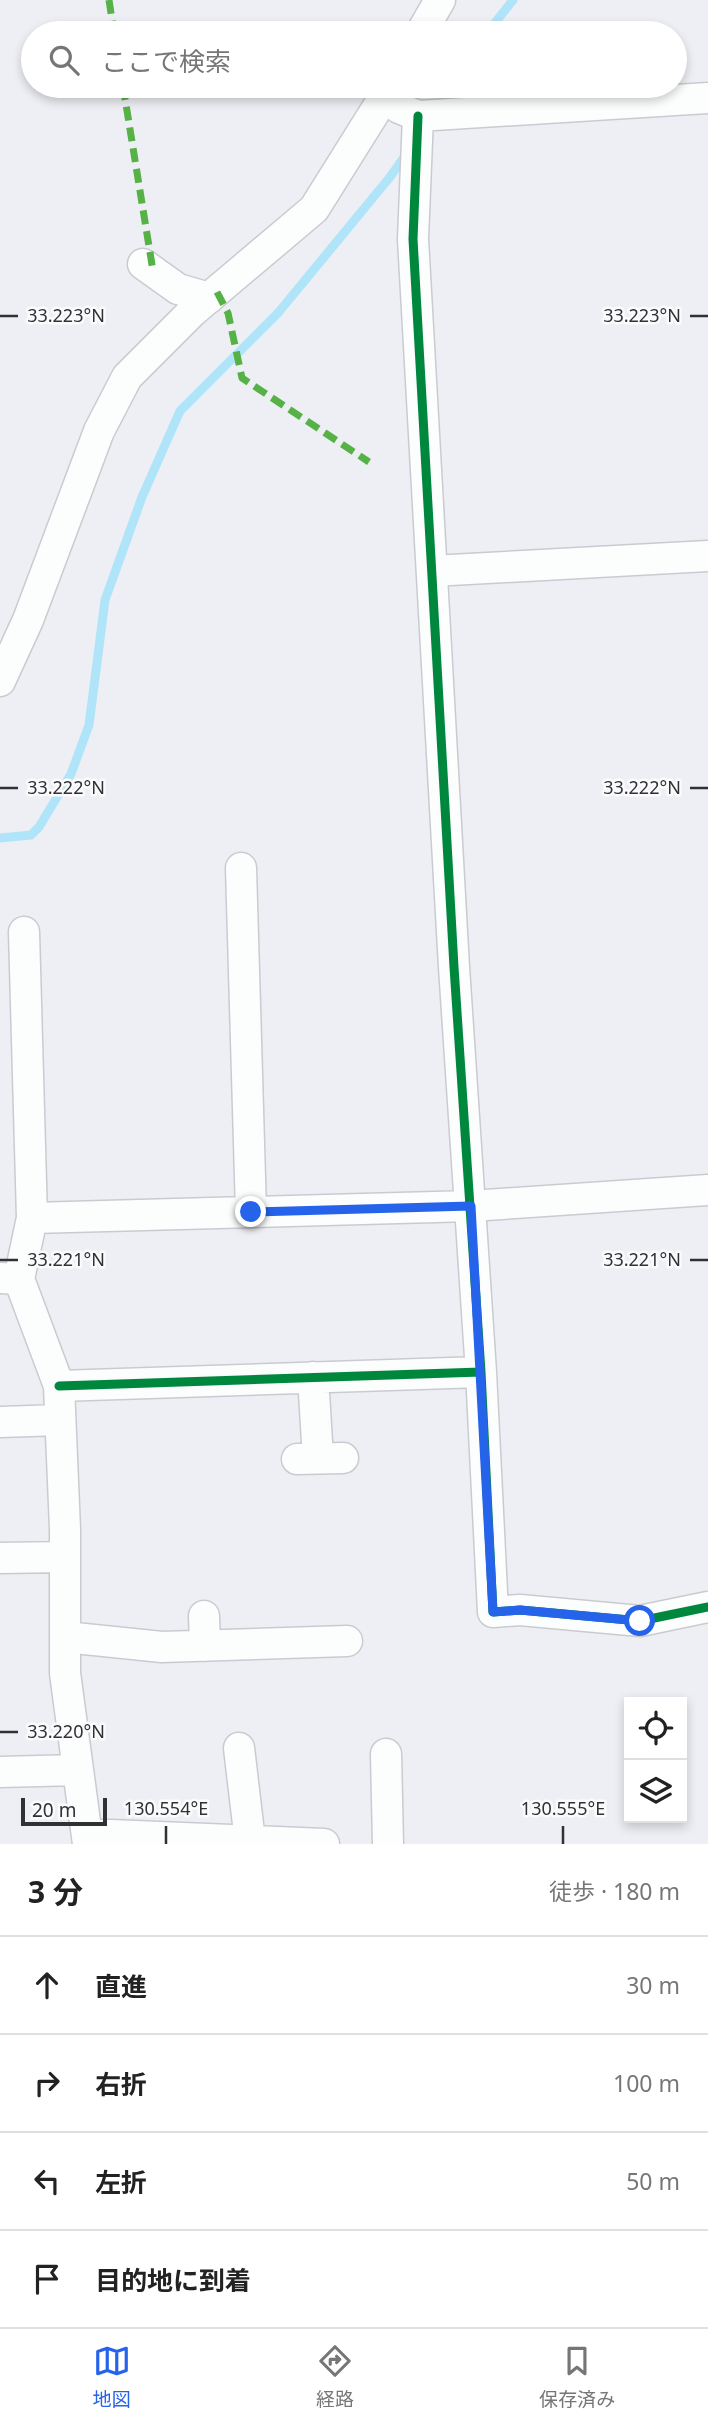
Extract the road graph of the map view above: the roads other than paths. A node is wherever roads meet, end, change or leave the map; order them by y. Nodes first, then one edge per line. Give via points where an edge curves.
1 (440, 0) edge
2 (428, 21) edge
3 (384, 98) edge
4 (394, 98) edge
5 (708, 98) edge
6 (418, 116) junction
7 (144, 264) dead end
8 (209, 298) junction
9 (708, 556) edge
10 (432, 571) junction
11 (0, 681) edge
12 (241, 867) dead end
13 (24, 932) dead end
14 (708, 1190) edge
15 (471, 1206) junction
16 (251, 1212) junction
17 (32, 1218) junction
18 (9, 1278) edge
19 (481, 1372) junction
20 (313, 1377) junction
21 (59, 1386) junction
22 (61, 1420) junction
23 (0, 1422) edge
24 (319, 1458) dead end
25 (65, 1557) junction
26 (0, 1558) edge
27 (708, 1607) edge
28 (204, 1616) dead end
29 (329, 1634) dead end
30 (65, 1637) junction
31 (205, 1646) junction
32 (239, 1748) dead end
33 (386, 1754) dead end
34 (78, 1770) junction
35 (0, 1772) edge
36 (87, 1839) edge
37 (250, 1841) junction
38 (324, 1844) edge
39 (388, 1844) edge

1 - 2 street
3 - 8 street via 314,209
4 - 6 street
5 - 6 street
6 - 10 street via 413,239
7 - 8 street via 178,289
8 - 11 street via 127,377 99,431 28,620
9 - 10 street
10 - 15 street
12 - 16 street
13 - 17 street
14 - 15 street
15 - 16 street
15 - 19 street
16 - 17 street
17 - 18 street
18 - 21 street
19 - 20 street
19 - 27 street via 493,1612 520,1610 640,1621
20 - 21 street
20 - 24 street
21 - 22 street
22 - 23 street
22 - 25 street
25 - 26 street
25 - 30 street
28 - 31 street
29 - 31 street
30 - 31 street via 162,1647
30 - 34 street via 65,1673
32 - 37 street
33 - 39 street
34 - 35 street
34 - 36 street
36 - 37 street
37 - 38 street

